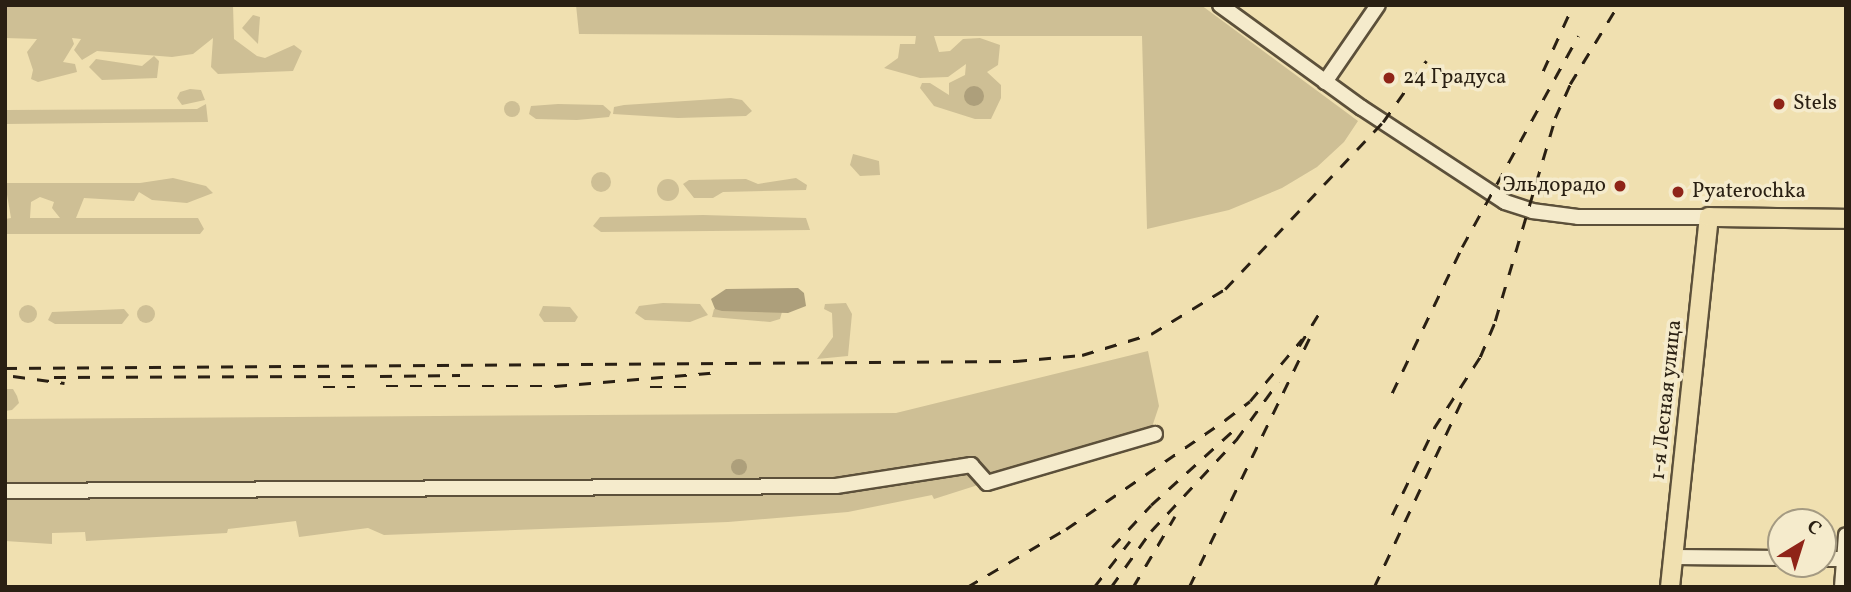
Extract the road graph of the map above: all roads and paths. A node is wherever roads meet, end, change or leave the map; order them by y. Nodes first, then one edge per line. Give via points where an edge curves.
1 (1220, 5) edge
2 (1378, 5) edge
3 (1325, 82) junction
4 (1709, 217) junction
5 (1846, 219) edge
6 (1155, 434) dead end
7 (5, 491) edge
8 (1846, 535) edge
9 (1675, 557) junction
10 (1767, 558) edge
11 (1845, 559) edge
12 (1670, 587) edge
13 (1842, 587) edge

1 - 3 street
2 - 3 street
3 - 4 street via 1481,188 1532,211 1578,217
4 - 5 main road
4 - 9 main road, 1-я Лесная улица
6 - 7 street via 987,483 971,465 836,486
8 - 11 street
9 - 10 street
9 - 12 main road, 1-я Лесная улица
11 - 13 street

